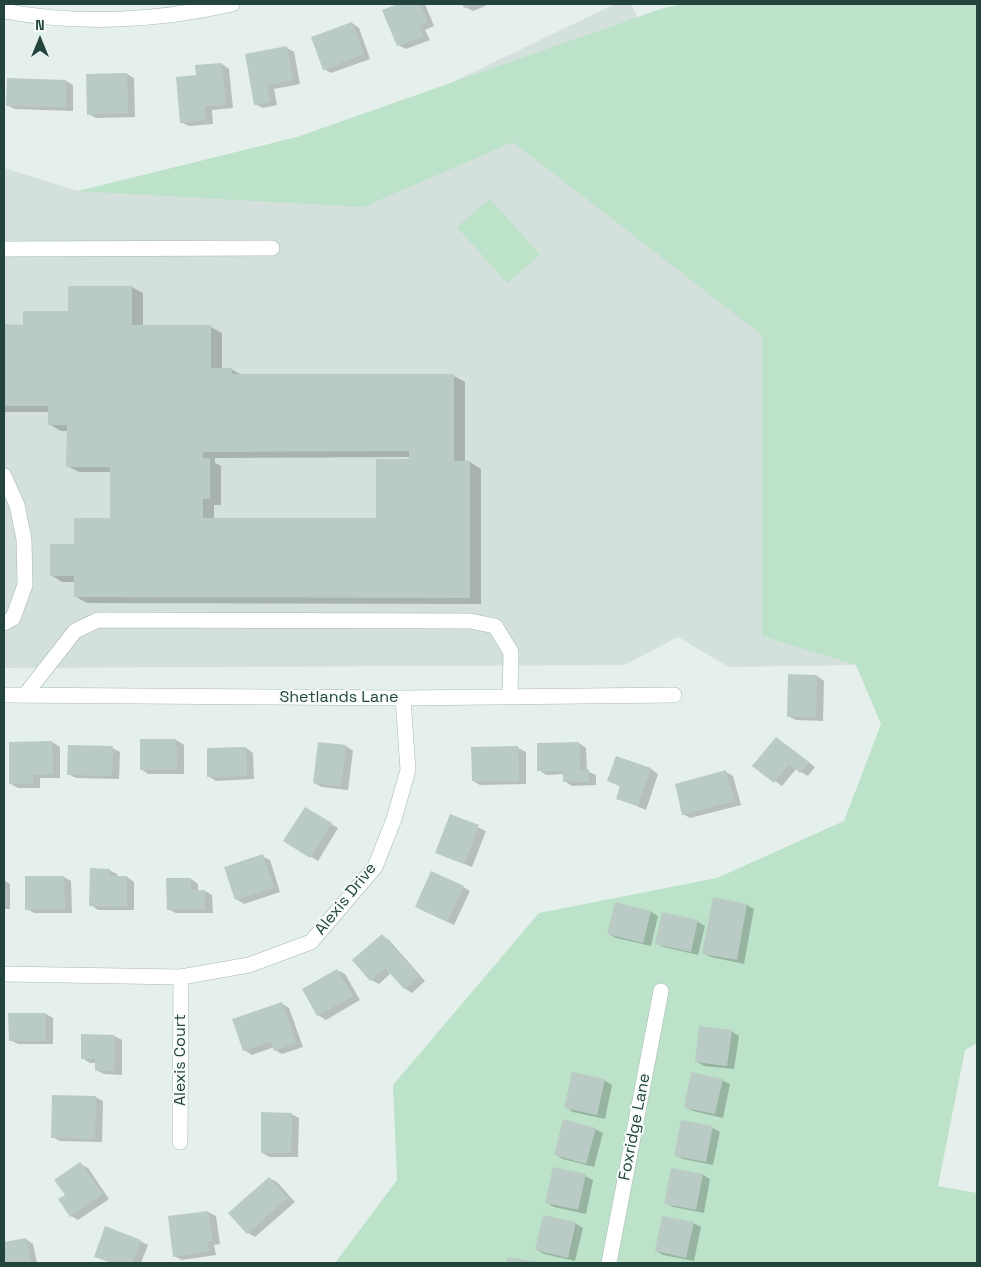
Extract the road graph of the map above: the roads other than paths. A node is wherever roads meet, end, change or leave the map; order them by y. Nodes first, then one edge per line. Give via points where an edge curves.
1 (232, 4) edge
2 (4, 11) edge
3 (272, 248) dead end
4 (4, 249) edge
5 (4, 476) edge
6 (4, 623) edge
7 (4, 695) edge
8 (26, 695) junction
9 (674, 695) dead end
10 (510, 696) junction
11 (403, 698) junction
12 (4, 974) edge
13 (181, 978) junction
14 (661, 991) dead end
15 (180, 1142) dead end
16 (609, 1263) edge

1 - 2 street via 116,19 72,20
3 - 4 street
5 - 6 street via 17,504 24,539 25,585 13,618
7 - 8 street, Shetlands Lane
8 - 10 street via 75,631 98,620 470,621 496,626 511,652
8 - 11 street, Shetlands Lane
9 - 10 street, Shetlands Lane
10 - 11 street, Shetlands Lane
11 - 13 street, Alexis Drive via 408,770 394,819 375,867 311,942 249,965
12 - 13 street, Alexis Drive
13 - 15 street, Alexis Court
14 - 16 street, Foxridge Lane

